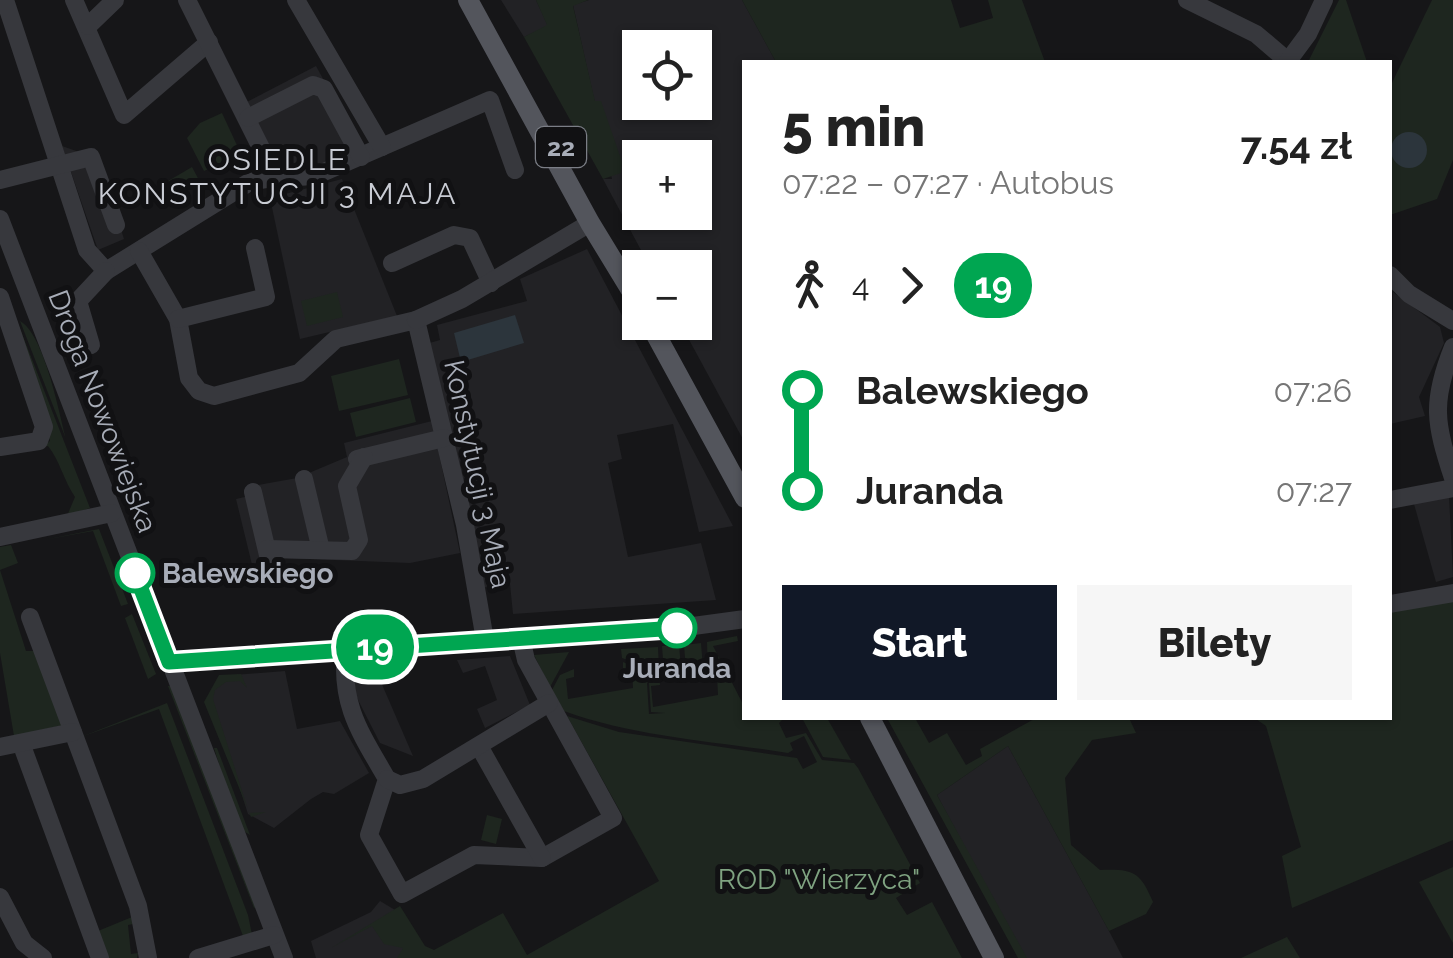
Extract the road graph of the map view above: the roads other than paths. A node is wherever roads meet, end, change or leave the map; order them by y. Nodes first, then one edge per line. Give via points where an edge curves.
1 (5, 0) edge
2 (74, 0) edge
3 (116, 0) edge
4 (187, 0) edge
5 (296, 0) edge
6 (468, 0) edge
7 (481, 0) edge
8 (1187, 0) edge
9 (1324, 0) edge
10 (88, 26) junction
11 (210, 42) junction
12 (1286, 60) edge
13 (1289, 60) edge
14 (248, 118) junction
15 (382, 147) junction
16 (362, 157) junction
17 (60, 163) junction
18 (515, 170) dead end
19 (274, 174) junction
20 (0, 180) edge
21 (0, 219) edge
22 (590, 223) junction
23 (116, 225) dead end
24 (255, 248) dead end
25 (139, 251) junction
26 (392, 262) dead end
27 (622, 268) edge
28 (106, 271) junction
29 (622, 276) edge
30 (1392, 277) edge
31 (491, 283) junction
32 (32, 302) junction
33 (2, 307) edge
34 (178, 318) junction
35 (416, 320) junction
36 (1453, 320) edge
37 (660, 340) edge
38 (91, 345) dead end
39 (1453, 347) edge
40 (444, 438) junction
41 (0, 448) edge
42 (1453, 478) edge
43 (304, 479) dead end
44 (1453, 488) edge
45 (253, 492) dead end
46 (742, 492) edge
47 (1392, 500) edge
48 (112, 513) junction
49 (0, 537) edge
50 (267, 549) junction
51 (321, 550) junction
52 (272, 572) dead end
53 (1445, 594) edge
54 (1392, 604) edge
55 (30, 617) dead end
56 (742, 617) edge
57 (521, 638) junction
58 (485, 640) junction
59 (346, 650) junction
60 (169, 662) junction
61 (549, 703) junction
62 (859, 720) edge
63 (871, 720) edge
64 (73, 732) junction
65 (21, 744) junction
66 (479, 746) junction
67 (0, 747) edge
68 (387, 779) junction
69 (542, 858) junction
70 (954, 883) junction
71 (0, 897) edge
72 (274, 935) junction
73 (43, 958) edge
74 (100, 958) edge
75 (148, 958) edge
76 (198, 958) edge
77 (284, 958) edge
78 (994, 958) edge

1 - 17 street
2 - 10 street
3 - 10 street
4 - 11 street
5 - 15 street
6 - 22 main road, 22
7 - 27 main road, 22
8 - 12 street via 1256,34
9 - 13 street
10 - 11 street via 124,115
11 - 14 street
14 - 16 street via 313,84 324,89
14 - 19 street
15 - 16 street
15 - 18 street via 490,100
16 - 19 street via 317,175
17 - 20 street
17 - 23 street via 91,156
17 - 28 street via 87,250
19 - 25 street via 248,182
21 - 32 street, Droga Nowowiejska
22 - 29 main road, 22
22 - 31 street
24 - 34 street via 266,297
25 - 28 street
25 - 34 street
26 - 31 street via 454,235 470,238
28 - 38 street via 78,301
30 - 36 street
31 - 35 street
32 - 33 street
32 - 48 street, Droga Nowowiejska
33 - 41 street via 43,435
34 - 35 street via 189,378 214,396 298,373 336,339
35 - 40 street, Konstytucji 3 Maja
37 - 46 main road
39 - 42 street via 1435,408
40 - 51 street via 357,458 347,486 358,540 352,551
40 - 58 street, Konstytucji 3 Maja
43 - 51 street
44 - 47 street
45 - 50 street
48 - 49 street
48 - 60 street, Droga Nowowiejska
50 - 51 street
50 - 52 street
53 - 54 street
55 - 64 street
56 - 57 street
57 - 58 street
57 - 61 street
58 - 59 street
59 - 60 street
59 - 68 street via 350,714
60 - 72 street, Droga Nowowiejska
61 - 66 street
61 - 69 street via 613,818
62 - 70 main road via 922,838
63 - 70 main road
64 - 65 street
64 - 75 street via 138,906
65 - 67 street
65 - 74 street
66 - 68 street via 424,778 400,785
66 - 69 street
68 - 69 street via 369,835 402,894 474,855
70 - 78 main road
71 - 73 street via 24,943
72 - 76 street
72 - 77 street, Droga Nowowiejska

